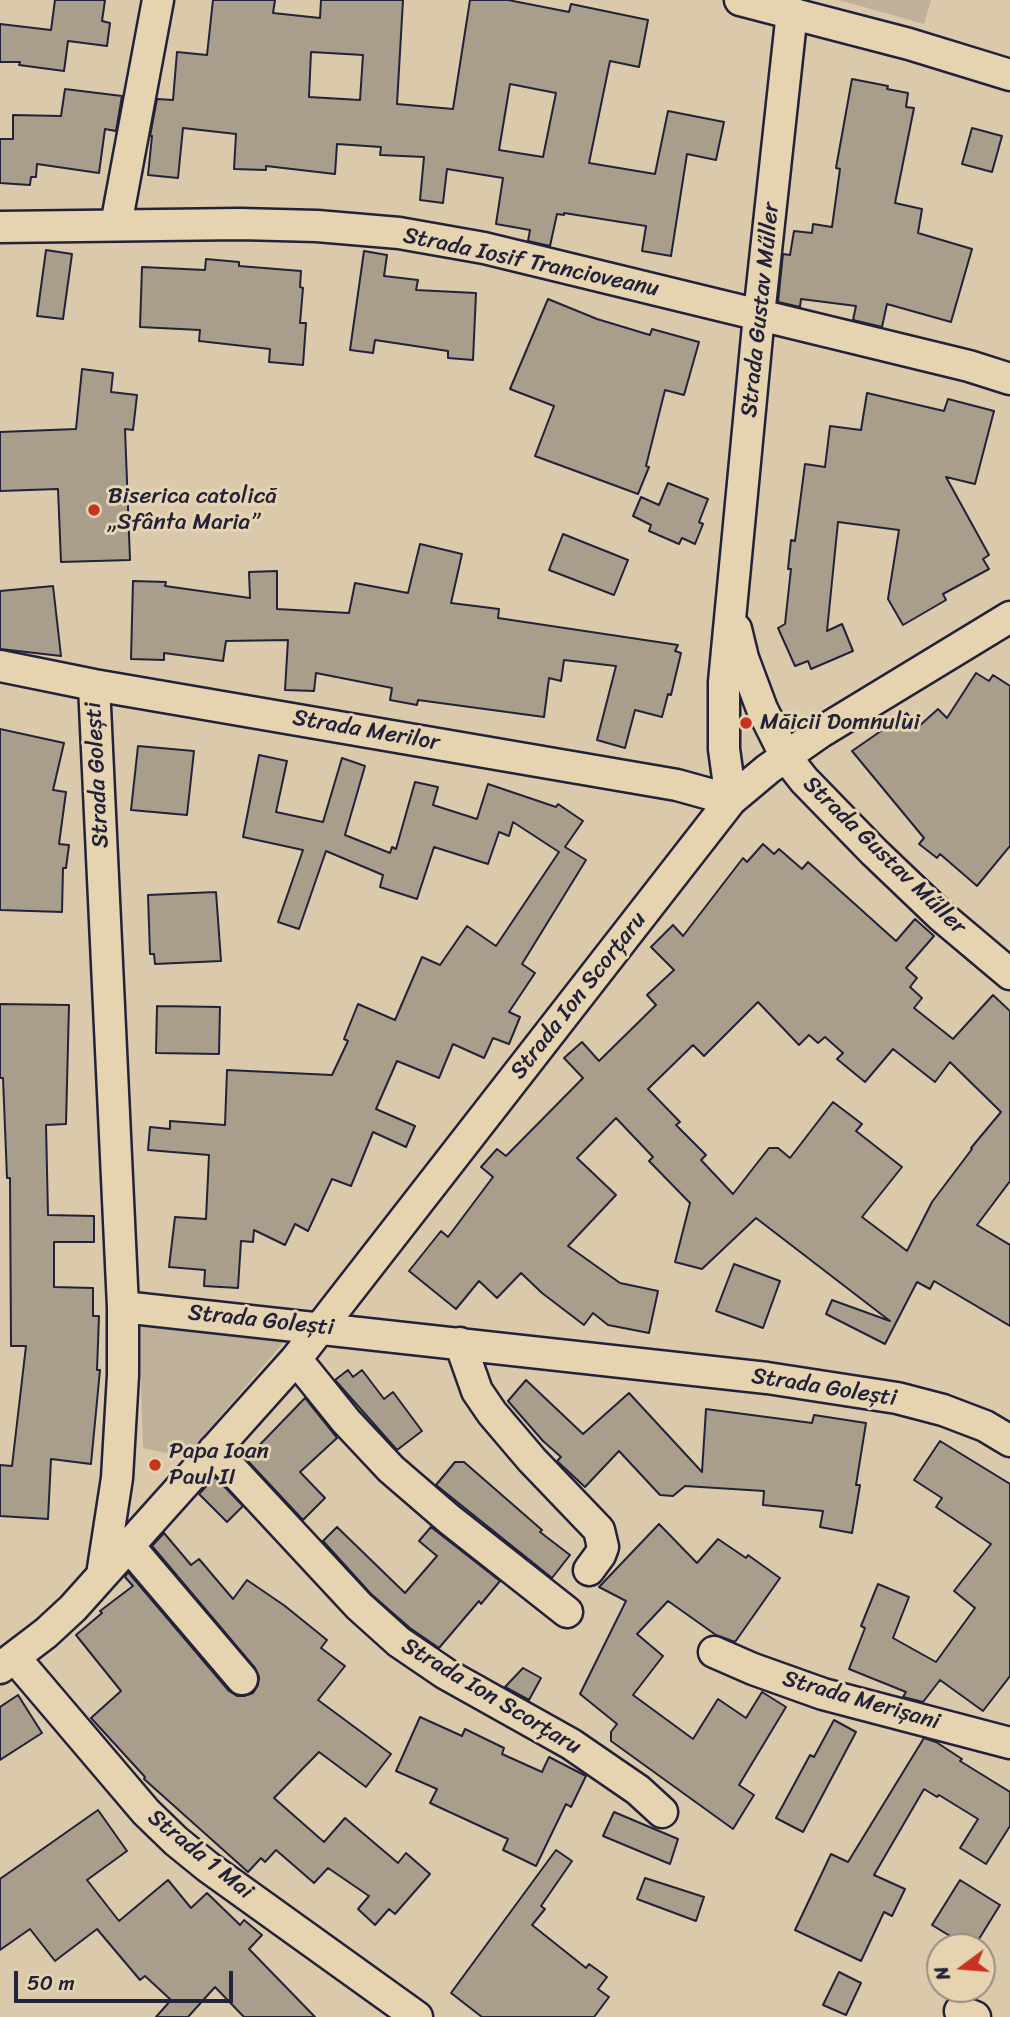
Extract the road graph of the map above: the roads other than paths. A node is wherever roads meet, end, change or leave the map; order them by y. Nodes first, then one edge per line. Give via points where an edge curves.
1 (158, 0) edge
2 (740, 0) edge
3 (792, 12) junction
4 (1009, 73) edge
5 (116, 225) junction
6 (0, 227) edge
7 (760, 315) junction
8 (1010, 379) edge
9 (731, 607) junction
10 (1010, 617) edge
11 (0, 666) edge
12 (94, 685) junction
13 (786, 757) junction
14 (731, 800) junction
15 (1010, 974) edge
16 (123, 1307) junction
17 (322, 1328) junction
18 (460, 1343) junction
19 (296, 1359) junction
20 (1010, 1441) edge
21 (214, 1450) junction
22 (128, 1545) junction
23 (589, 1570) dead end
24 (101, 1576) junction
25 (567, 1612) dead end
26 (714, 1651) dead end
27 (7, 1663) edge
28 (242, 1679) dead end
29 (1010, 1743) edge
30 (662, 1812) dead end
31 (417, 2017) edge

1 - 5 street
2 - 3 street
3 - 4 street
3 - 7 street, Strada Gustav Műller
5 - 6 street, Strada Iosif Trancioveanu
5 - 7 street, Strada Iosif Trancioveanu via 304,225 399,233 484,248
7 - 8 street, Strada Iosif Trancioveanu
7 - 9 street, Strada Gustav Műller
9 - 13 street, Strada Gustav Műller via 753,686
9 - 14 street, Strada Gustav Műller via 723,716
10 - 13 street, Strada Ion Scorțaru
11 - 12 street, Strada Merilor
12 - 14 street, Strada Merilor via 533,759 677,785
12 - 16 street, Strada Golești
13 - 14 street, Strada Ion Scorțaru
13 - 15 street, Strada Gustav Műller via 874,852
14 - 17 street, Strada Ion Scorțaru
16 - 17 street, Strada Golești
16 - 24 street via 118,1465
17 - 18 street, Strada Golești
17 - 19 street, Strada Ion Scorțaru
18 - 20 street, Strada Golești via 767,1378 897,1398 975,1422
18 - 23 street via 477,1391 492,1413 599,1530 603,1547
19 - 21 street, Strada Ion Scorțaru
19 - 25 street via 391,1469
21 - 22 street, Strada Ion Scorțaru
21 - 30 street, Strada Ion Scorțaru via 359,1606 399,1642 593,1759
22 - 24 street, Strada Ion Scorțaru
22 - 28 street
24 - 27 street, Strada Ion Scorțaru via 55,1625
26 - 29 street, Strada Merișani via 823,1694
27 - 31 street, Strada 1 Mai via 176,1841

